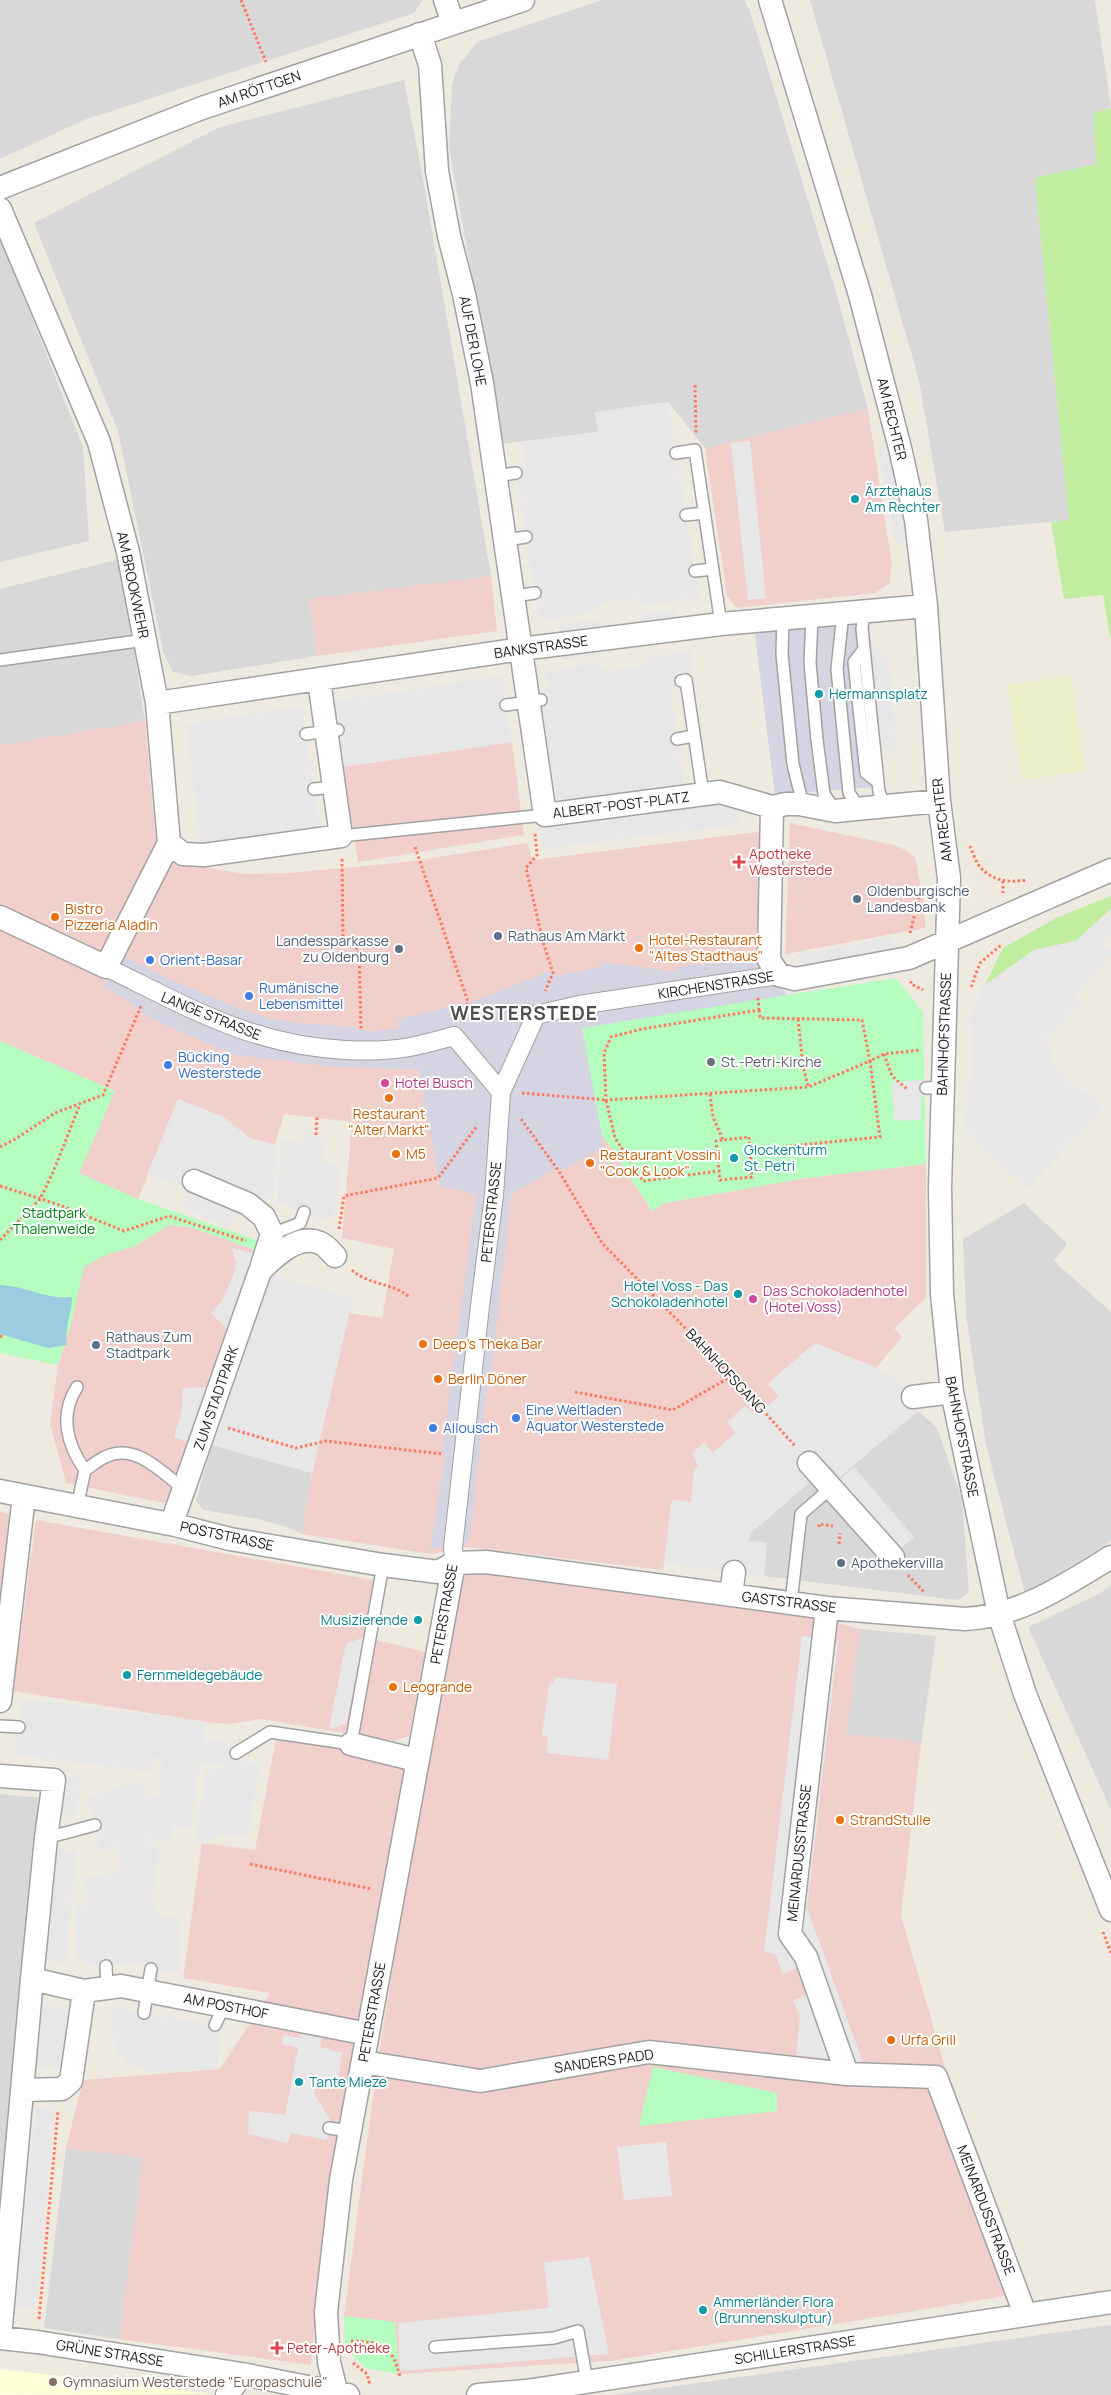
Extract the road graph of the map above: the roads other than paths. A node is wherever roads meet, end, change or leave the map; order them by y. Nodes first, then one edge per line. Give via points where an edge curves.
1 (445, 0) edge
2 (523, 0) edge
3 (770, 0) edge
4 (453, 23) junction
5 (420, 34) junction
6 (0, 188) edge
7 (0, 209) edge
8 (676, 452) dead end
9 (704, 513) junction
10 (686, 515) dead end
11 (713, 569) junction
12 (695, 572) dead end
13 (926, 606) junction
14 (853, 612) junction
15 (812, 616) junction
16 (783, 619) junction
17 (721, 624) junction
18 (145, 640) junction
19 (521, 649) junction
20 (0, 660) edge
21 (319, 680) junction
22 (682, 680) dead end
23 (535, 701) junction
24 (157, 703) junction
25 (506, 705) dead end
26 (694, 736) junction
27 (677, 738) dead end
28 (703, 794) junction
29 (939, 801) junction
30 (811, 806) junction
31 (885, 806) junction
32 (772, 807) junction
33 (860, 809) junction
34 (835, 811) junction
35 (540, 816) junction
36 (341, 836) junction
37 (169, 843) junction
38 (1111, 870) edge
39 (0, 918) edge
40 (949, 941) junction
41 (106, 967) junction
42 (779, 974) junction
43 (502, 1092) junction
44 (194, 1181) dead end
45 (304, 1212) dead end
46 (272, 1234) junction
47 (335, 1256) road end
48 (260, 1271) junction
49 (77, 1387) dead end
50 (952, 1392) junction
51 (913, 1397) dead end
52 (809, 1464) road end
53 (85, 1470) junction
54 (831, 1488) junction
55 (184, 1489) junction
56 (0, 1491) edge
57 (24, 1496) junction
58 (77, 1507) junction
59 (175, 1525) junction
60 (892, 1557) road end
61 (1111, 1557) edge
62 (454, 1563) junction
63 (383, 1565) junction
64 (734, 1572) dead end
65 (731, 1595) junction
66 (791, 1603) junction
67 (827, 1608) junction
68 (999, 1614) junction
69 (0, 1701) edge
70 (0, 1726) edge
71 (19, 1727) dead end
72 (351, 1744) junction
73 (236, 1753) dead end
74 (416, 1760) junction
75 (0, 1776) edge
76 (95, 1825) dead end
77 (46, 1838) junction
78 (1111, 1910) edge
79 (106, 1966) dead end
80 (151, 1969) dead end
81 (32, 1979) junction
82 (107, 1989) junction
83 (84, 1991) junction
84 (148, 1991) junction
85 (144, 2014) dead end
86 (368, 2034) junction
87 (363, 2062) junction
88 (847, 2074) junction
89 (23, 2090) junction
90 (1111, 2302) edge
91 (1025, 2314) junction
92 (0, 2338) edge
93 (435, 2347) dead end
94 (242, 2374) junction
95 (587, 2382) junction
96 (341, 2394) edge
97 (227, 2395) edge
98 (478, 2395) edge

1 - 4 street
2 - 4 street, AM RÖTTGEN
3 - 13 street, AM RECHTER via 837,215 900,448 916,520
4 - 5 street, AM RÖTTGEN
5 - 6 street, AM RÖTTGEN via 202,108
5 - 19 street, AUF DER LOHE via 430,65 437,171 449,236 506,475 524,595
7 - 18 street, AM BROOKWEHR via 100,442 128,552
8 - 9 lane via 695,450
9 - 10 lane
9 - 11 lane
11 - 12 lane
11 - 17 lane
13 - 14 street, BANKSTRASSE
13 - 29 street, AM RECHTER
14 - 15 street, BANKSTRASSE
14 - 31 lane via 864,649 879,792
14 - 33 lane via 837,669 849,793
15 - 16 street, BANKSTRASSE
15 - 34 lane via 810,663 816,740 824,794
16 - 17 street, BANKSTRASSE
16 - 30 lane via 782,654 793,764 801,797
17 - 19 street, BANKSTRASSE
18 - 20 lane
18 - 24 street, AM BROOKWEHR
19 - 21 street, BANKSTRASSE
19 - 23 street, ALBERT-POST-PLATZ
21 - 24 street, BANKSTRASSE
21 - 36 street via 324,788
22 - 26 lane via 686,680
23 - 25 lane
23 - 35 street, ALBERT-POST-PLATZ via 544,759
24 - 37 street, AM BROOKWEHR
26 - 27 lane
26 - 28 lane
28 - 32 street, ALBERT-POST-PLATZ via 720,792
28 - 35 street, ALBERT-POST-PLATZ
29 - 31 street
29 - 40 street, AM RECHTER via 949,878
30 - 32 street via 786,804
30 - 34 street
31 - 33 street
32 - 42 street via 769,960
33 - 34 street
35 - 36 lane
36 - 37 street via 204,855 183,854
37 - 41 street
38 - 40 street, KIRCHENSTRASSE
39 - 41 street, LANGE STRASSE
40 - 42 street, KIRCHENSTRASSE via 909,958 795,979
40 - 50 street, BAHNHOFSTRASSE via 934,1087 942,1294
41 - 43 street, LANGE STRASSE via 238,1029 306,1047 362,1051 408,1048 454,1036
42 - 43 street, KIRCHENSTRASSE via 536,1015
43 - 62 street, PETERSTRASSE via 494,1195 453,1546
44 - 46 street via 248,1204 264,1217
45 - 46 lane via 300,1222
46 - 48 street, ZUM STADTPARK
47 - 48 street, ZUM STADTPARK via 320,1243 305,1241 280,1251
48 - 55 street, ZUM STADTPARK
49 - 53 lane via 70,1405 67,1434 74,1455
50 - 51 street
50 - 68 street, BAHNHOFSTRASSE
52 - 54 street
53 - 55 lane via 107,1456 124,1453 142,1457
53 - 58 lane
54 - 60 street
54 - 66 lane via 802,1514
55 - 59 street, ZUM STADTPARK
56 - 57 street, POSTSTRASSE
57 - 58 street, POSTSTRASSE
57 - 69 street
58 - 59 street, POSTSTRASSE
59 - 63 street, POSTSTRASSE
61 - 68 street, GASTSTRASSE via 1020,1608
62 - 63 street, POSTSTRASSE via 438,1572
62 - 65 street, GASTSTRASSE via 486,1562 538,1568
62 - 74 street, PETERSTRASSE
63 - 72 lane
64 - 65 street
65 - 66 street, GASTSTRASSE
66 - 67 street, GASTSTRASSE
67 - 68 street, GASTSTRASSE via 946,1617 986,1618
67 - 88 street, MEINARDUSSTRASSE via 790,1934 806,1957
68 - 78 street, BAHNHOFSTRASSE via 1025,1694
70 - 71 lane
72 - 73 lane via 270,1732
72 - 74 street
74 - 86 street, PETERSTRASSE
75 - 77 street via 54,1780
76 - 77 lane
77 - 81 street
79 - 82 lane
80 - 84 lane
81 - 83 street, AM POSTHOF
81 - 89 street
82 - 83 street, AM POSTHOF
82 - 84 street, AM POSTHOF via 120,1986
83 - 89 street via 71,2081 62,2089
84 - 85 lane
84 - 86 street, AM POSTHOF via 219,2016
86 - 87 street, PETERSTRASSE
87 - 88 street, SANDERS PADD via 480,2081 649,2052
87 - 96 street, PETERSTRASSE via 339,2129 326,2312 329,2362
88 - 91 street, MEINARDUSSTRASSE via 936,2077
89 - 92 street
90 - 91 street, SCHILLERSTRASSE
91 - 95 street, SCHILLERSTRASSE
92 - 94 street, GRÜNE STRASSE
93 - 95 lane via 554,2338 578,2331
94 - 96 street, GRÜNE STRASSE
94 - 97 street
95 - 98 street, SCHILLERSTRASSE

